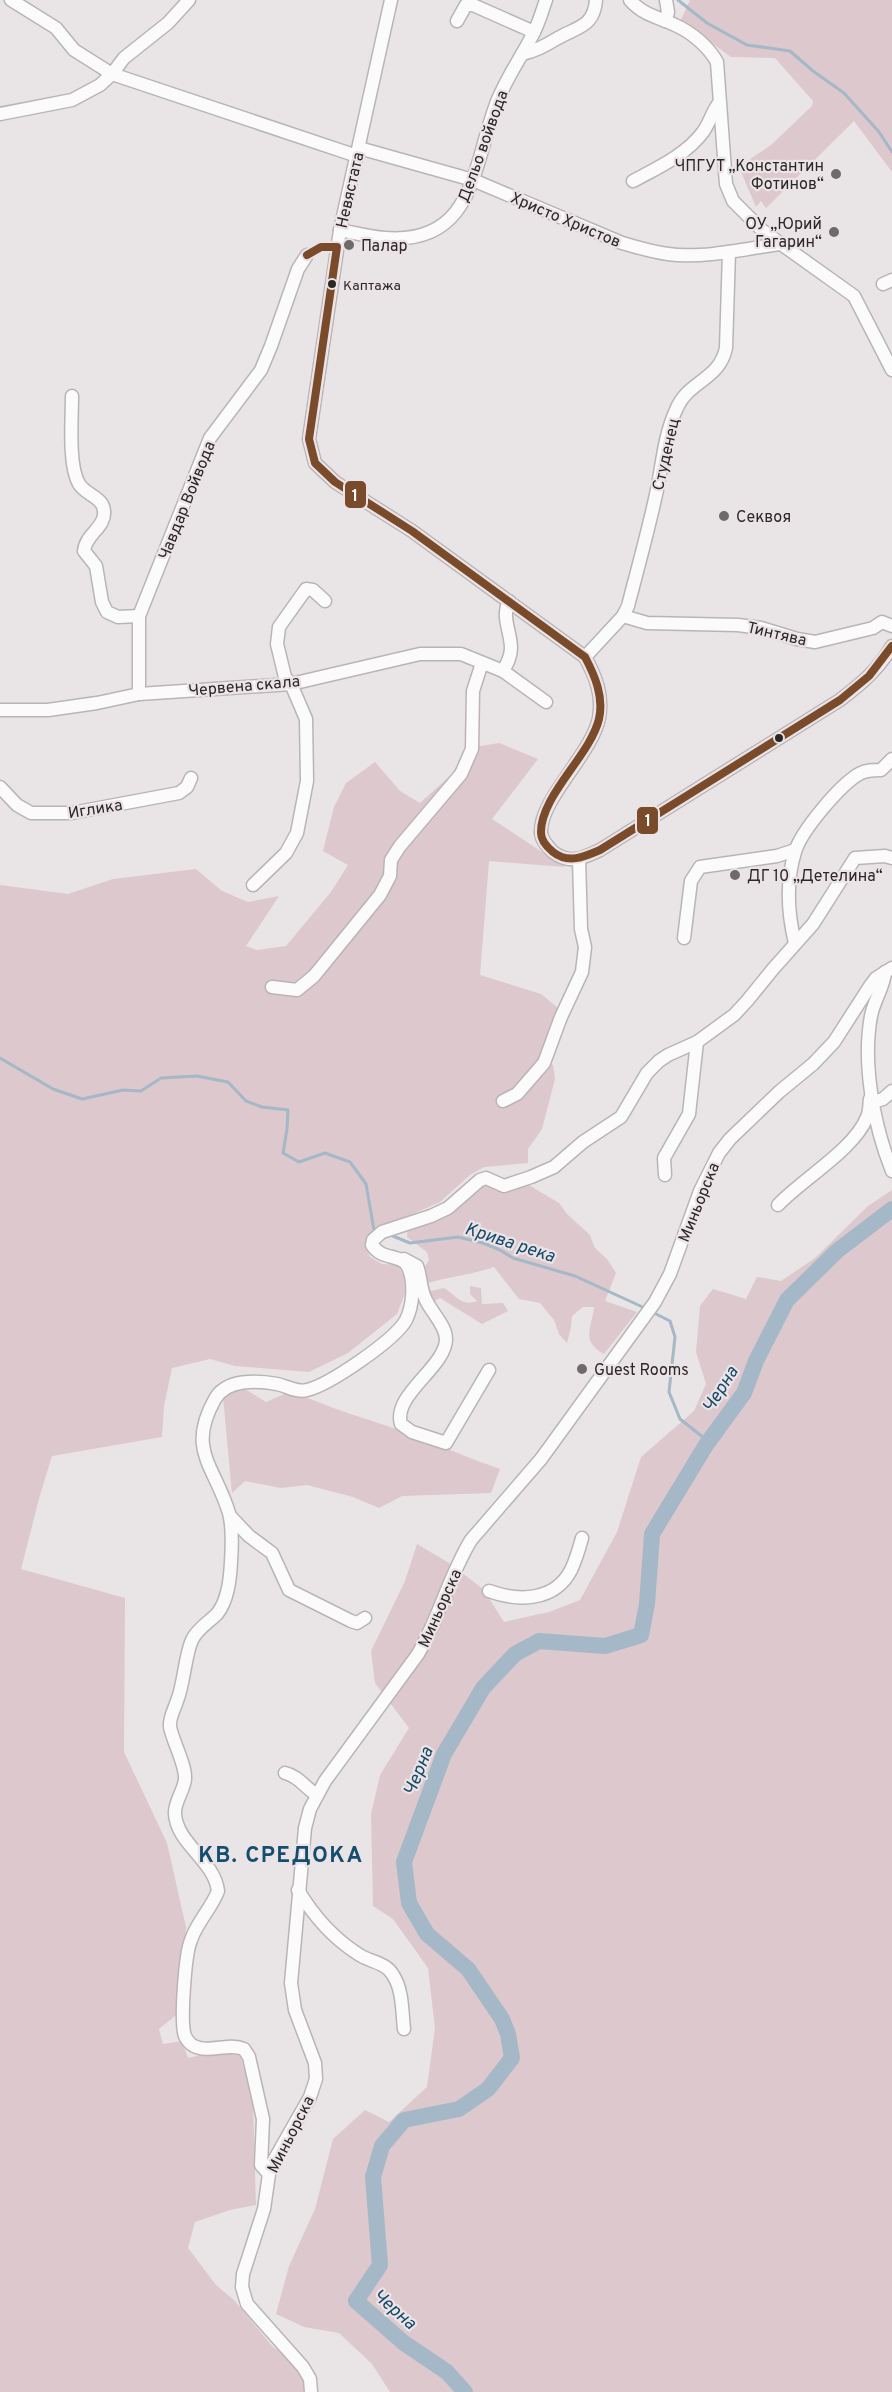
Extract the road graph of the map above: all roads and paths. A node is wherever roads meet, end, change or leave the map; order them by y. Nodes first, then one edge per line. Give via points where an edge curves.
1 (11, 0) edge
2 (189, 0) edge
3 (391, 0) edge
4 (546, 0) edge
5 (596, 0) edge
6 (630, 0) edge
7 (666, 0) edge
8 (456, 21) dead end
9 (665, 21) junction
10 (534, 32) junction
11 (522, 54) junction
12 (112, 74) junction
13 (719, 103) junction
14 (0, 114) edge
15 (358, 152) junction
16 (473, 180) junction
17 (633, 181) dead end
18 (340, 230) junction
19 (779, 244) junction
20 (729, 252) junction
21 (307, 255) dead end
22 (892, 370) edge
23 (72, 396) dead end
24 (325, 601) dead end
25 (509, 601) junction
26 (139, 616) junction
27 (623, 616) junction
28 (892, 626) edge
29 (892, 646) edge
30 (585, 657) junction
31 (482, 663) junction
32 (503, 671) junction
33 (291, 684) junction
34 (139, 694) junction
35 (546, 702) dead end
36 (0, 710) edge
37 (892, 759) edge
38 (191, 778) dead end
39 (0, 787) edge
40 (795, 850) junction
41 (892, 858) edge
42 (579, 859) junction
43 (253, 885) dead end
44 (684, 938) dead end
45 (795, 943) junction
46 (889, 970) edge
47 (272, 987) dead end
48 (697, 1042) junction
49 (872, 1089) junction
50 (892, 1091) edge
51 (503, 1101) dead end
52 (874, 1102) junction
53 (892, 1171) edge
54 (665, 1175) dead end
55 (778, 1205) dead end
56 (400, 1260) junction
57 (489, 1370) dead end
58 (230, 1516) junction
59 (582, 1538) dead end
60 (489, 1591) dead end
61 (365, 1618) dead end
62 (285, 1773) dead end
63 (317, 1794) junction
64 (298, 1890) junction
65 (404, 2029) dead end
66 (268, 2174) junction
67 (311, 2392) edge

1 - 12 street, Христо Христов via 56,28 74,50
2 - 12 street via 168,23 124,58
3 - 15 street, Невястата
4 - 10 street, Дельо войвода
5 - 11 street via 595,10 578,29
6 - 9 street via 638,9
7 - 9 street
8 - 10 street via 466,5 473,5
9 - 13 street via 689,33 712,53 717,62
10 - 11 street, Дельо войвода
11 - 16 street, Дельо войвода via 495,105
12 - 14 street via 72,100
12 - 15 street, Христо Христов
13 - 17 street via 696,140 676,157
13 - 19 street via 726,184 733,201
15 - 16 street, Христо Христов
15 - 18 street, Невястата
16 - 18 street, Дельо войвода via 456,213 435,230 420,236 385,238
16 - 20 street, Христо Христов via 622,243 670,255
18 - 25 street, Невястата via 311,419 309,439 315,463 335,482 412,531
19 - 20 street, Христо Христов
19 - 22 street via 854,296
20 - 27 street, Студенец via 724,360 681,399 675,411
21 - 26 street, Чавдар Войвода via 298,269 261,370 210,438
23 - 26 street via 71,452 79,485 102,502 105,512 84,543 84,551 96,566 107,612 118,617
24 - 33 street via 306,589 279,627 277,644 285,677
25 - 30 street, Невястата
25 - 32 street via 506,617 511,647
26 - 34 street, Чавдар Войвода
27 - 28 street, Тинтява via 647,623 738,625 815,642 873,628 882,622
27 - 30 street, Студенец
29 - 42 street via 882,664 840,700 600,850
30 - 42 street, Невястата via 597,679 599,720 590,742 555,796 541,833 545,843 560,856
31 - 32 street, Червена скала
31 - 33 street, Червена скала via 461,654 420,654
31 - 47 street via 473,691 472,749 461,774 400,846 380,894 314,976 297,990
32 - 35 street, Червена скала
33 - 34 street, Червена скала
33 - 43 street via 306,719 308,781 297,833 286,853
34 - 36 street, Червена скала via 48,710
37 - 40 street via 881,770 869,770 846,784 819,814
38 - 39 street, Иглика via 179,793 72,813 26,811
40 - 44 street via 700,867 691,881
40 - 45 street via 789,907
41 - 45 street via 855,858 823,911
42 - 51 street via 585,947 582,972 544,1063 517,1094
45 - 48 street via 734,1015
46 - 49 street via 871,1016 868,1054
46 - 63 street, Миньорска via 870,986 834,1042 719,1153 655,1302 541,1459 471,1540 418,1654
48 - 54 street via 688,1114 664,1158
48 - 56 street via 659,1061 646,1073 621,1117 554,1167 504,1185 486,1178 480,1180 448,1208 376,1236 372,1245 375,1251
49 - 52 street
49 - 55 street via 862,1126 827,1165
50 - 52 street
52 - 53 street
56 - 57 street via 417,1266 422,1291 446,1340 443,1352 408,1398 400,1415 401,1424 412,1432 446,1443
56 - 58 street via 409,1268 410,1310 405,1322 365,1357 305,1391 257,1381 219,1392 201,1442 204,1458
58 - 61 street via 272,1553 289,1590 351,1621 357,1623
58 - 66 street via 231,1562 225,1600 191,1641 170,1724 185,1780 175,1813 181,1830 214,1874 218,1892 188,1950 184,2034 196,2048 234,2046 244,2049 249,2057 262,2119 261,2165
59 - 60 street via 573,1568 549,1594 507,1597
62 - 63 street via 292,1774
63 - 64 street, Миньорска via 305,1828
64 - 65 street via 311,1912 338,1939 390,1970 400,1993
64 - 66 street, Миньорска via 291,1983 295,2010 315,2062 316,2079
66 - 67 street, Миньорска via 264,2209 242,2288 248,2304 303,2367 310,2379

